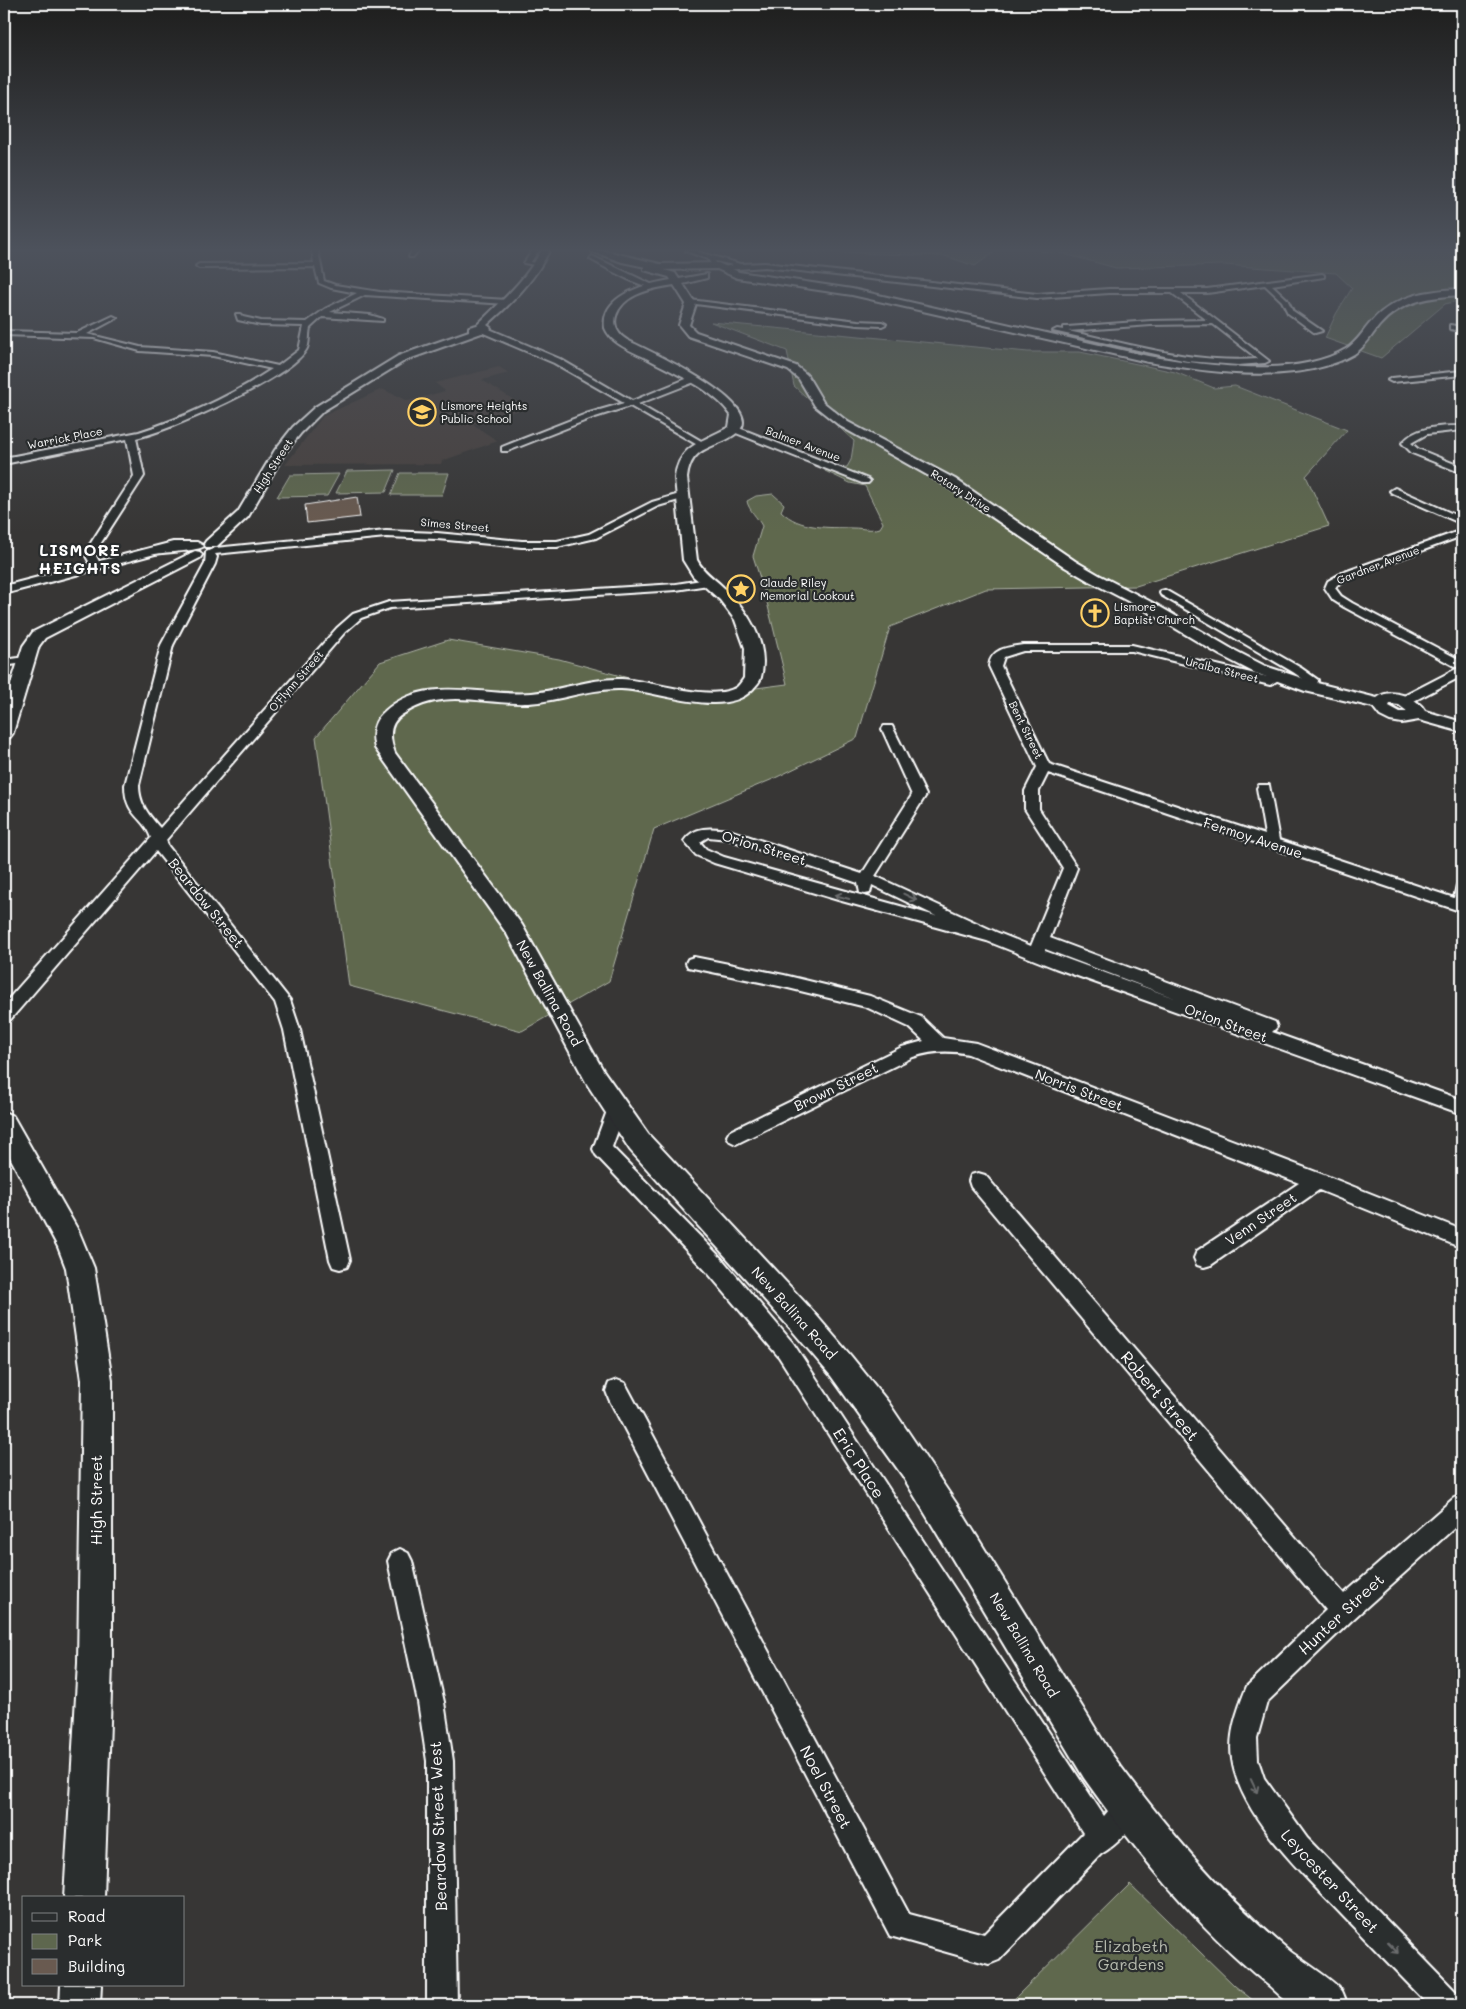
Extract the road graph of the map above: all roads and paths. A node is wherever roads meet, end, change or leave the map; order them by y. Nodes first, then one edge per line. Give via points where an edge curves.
1 (128, 345) edge
2 (306, 345) edge
3 (438, 345) edge
4 (519, 345) edge
5 (628, 345) edge
6 (724, 345) edge
7 (1084, 345) edge
8 (1119, 345) edge
9 (1244, 345) edge
10 (1358, 345) edge
11 (277, 368) junction
12 (1462, 373) edge
13 (694, 379) junction
14 (1392, 380) dead end
15 (632, 404) junction
16 (1462, 428) edge
17 (734, 429) junction
18 (131, 436) junction
19 (704, 445) junction
20 (505, 449) dead end
21 (4, 461) edge
22 (1462, 470) edge
23 (864, 481) dead end
24 (1395, 491) dead end
25 (683, 496) junction
26 (1462, 521) edge
27 (1462, 533) edge
28 (205, 550) junction
29 (96, 565) junction
30 (708, 582) junction
31 (4, 590) edge
32 (1165, 593) dead end
33 (1132, 648) joint
34 (26, 660) junction
35 (4, 663) edge
36 (1462, 666) edge
37 (1462, 671) edge
38 (1279, 676) junction
39 (1311, 687) junction
40 (1404, 700) junction
41 (1380, 704) junction
42 (1417, 714) junction
43 (1462, 727) edge
44 (888, 729) dead end
45 (4, 733) edge
46 (1044, 767) junction
47 (1264, 788) dead end
48 (158, 838) junction
49 (1271, 844) junction
50 (865, 880) junction
51 (1462, 889) edge
52 (1461, 906) edge
53 (896, 910) junction
54 (991, 936) junction
55 (1038, 947) junction
56 (694, 963) dead end
57 (4, 1015) edge
58 (937, 1043) junction
59 (1462, 1107) edge
60 (616, 1111) junction
61 (4, 1123) edge
62 (736, 1136) dead end
63 (978, 1181) dead end
64 (1317, 1181) junction
65 (1462, 1239) edge
66 (1204, 1258) dead end
67 (340, 1260) dead end
68 (617, 1391) dead end
69 (1462, 1506) edge
70 (400, 1561) dead end
71 (1342, 1611) junction
72 (1244, 1738) joint
73 (1128, 1810) junction
74 (1102, 1838) junction
75 (84, 1896) edge
76 (81, 1986) edge
77 (80, 2005) edge
78 (442, 2005) edge
79 (1327, 2005) edge
80 (1449, 2005) edge

1 - 11 street via 213,354
2 - 11 street, Warrick Place
3 - 28 street, High Street via 402,358 319,409 279,453 243,514
4 - 15 street
5 - 13 street
6 - 38 street, Rotary Drive via 792,368 803,377 819,404 844,424 950,482 1086,574 1243,661
7 - 10 main road via 1148,359 1210,368 1256,370 1304,366 1340,357
8 - 9 street via 1187,360 1265,361
11 - 18 street, Warrick Place via 228,397 161,428
12 - 14 street
13 - 15 street
13 - 17 street via 734,409 738,418
15 - 19 street
15 - 20 street via 589,416
16 - 22 street via 1425,432 1406,442 1415,451
17 - 19 street, New Ballina Road
17 - 23 street, Balmer Avenue
18 - 21 street, Warrick Place
18 - 29 street via 139,476 92,549 90,556
19 - 25 street, New Ballina Road via 682,461
24 - 26 street
25 - 28 street, Simes Street via 655,504 592,536 557,544 386,534
25 - 30 street, New Ballina Road via 690,560
27 - 36 street, Gardner Avenue via 1346,575 1332,583 1330,588 1348,605
28 - 29 street via 164,547
28 - 34 street, High Street via 47,630 34,641
28 - 48 street, Beardow Street via 212,557 210,564 167,645 132,785 137,810
29 - 31 street
30 - 48 street, O'Flynn Street via 676,587 394,604 364,612 341,630
30 - 60 street, New Ballina Road via 742,616 750,635 754,651 753,680 738,692 728,696 702,697 610,684 510,699 453,692 416,699 386,718 381,729 381,742 388,754 515,930
32 - 39 street, Uralba Street via 1297,670 1312,680
33 - 38 street, Uralba Street via 1270,681
33 - 46 street, Bent Street via 1023,648 1007,650 995,659 995,666
34 - 35 street
34 - 45 street, High Street
37 - 40 street
38 - 39 street, Uralba Street
39 - 41 street, Uralba Street
40 - 41 street, Uralba Street via 1386,699
40 - 42 street via 1414,707
41 - 42 street, Uralba Street via 1394,716 1408,718
42 - 43 street, Uralba Street
44 - 50 street via 919,795
46 - 49 street, Fermoy Avenue
46 - 55 street, Bent Street via 1032,791 1032,809 1070,868
47 - 49 street
48 - 57 street, O'Flynn Street
48 - 67 street, Beardow Street via 161,847 282,1000 292,1030
49 - 52 street, Fermoy Avenue
50 - 53 street via 864,887 871,895
53 -> 50 street, Orion Street via 719,860 701,852 691,841 706,832 729,835
50 -> 54 street, Orion Street via 877,881
51 - 52 street
53 - 54 street, Orion Street
54 - 55 street, Orion Street
55 - 59 street, Orion Street via 1292,1048
56 - 58 street via 870,1002 915,1022
58 - 62 street, Brown Street via 908,1052
58 - 64 street, Norris Street via 970,1048
60 - 73 street, New Ballina Road via 639,1142 836,1359 877,1413 947,1517 1092,1757
60 - 74 street, Eric Place via 602,1148 715,1266 786,1350
61 - 75 street, High Street via 69,1241 80,1268 97,1380 95,1663
63 - 71 street, Robert Street
64 - 65 street, Norris Street
64 - 66 street, Venn Street
68 - 74 street, Noel Street via 900,1926 989,1950 1091,1844
69 - 71 street, Hunter Street
70 - 78 street, Beardow Street West via 440,1761
71 - 72 street, Hunter Street via 1256,1694
72 -> 80 street, Leycester Street via 1245,1760 1252,1784 1274,1821
73 - 74 street, Noel Street
73 - 79 street, New Ballina Road via 1198,1891 1244,1937
76 - 77 street

